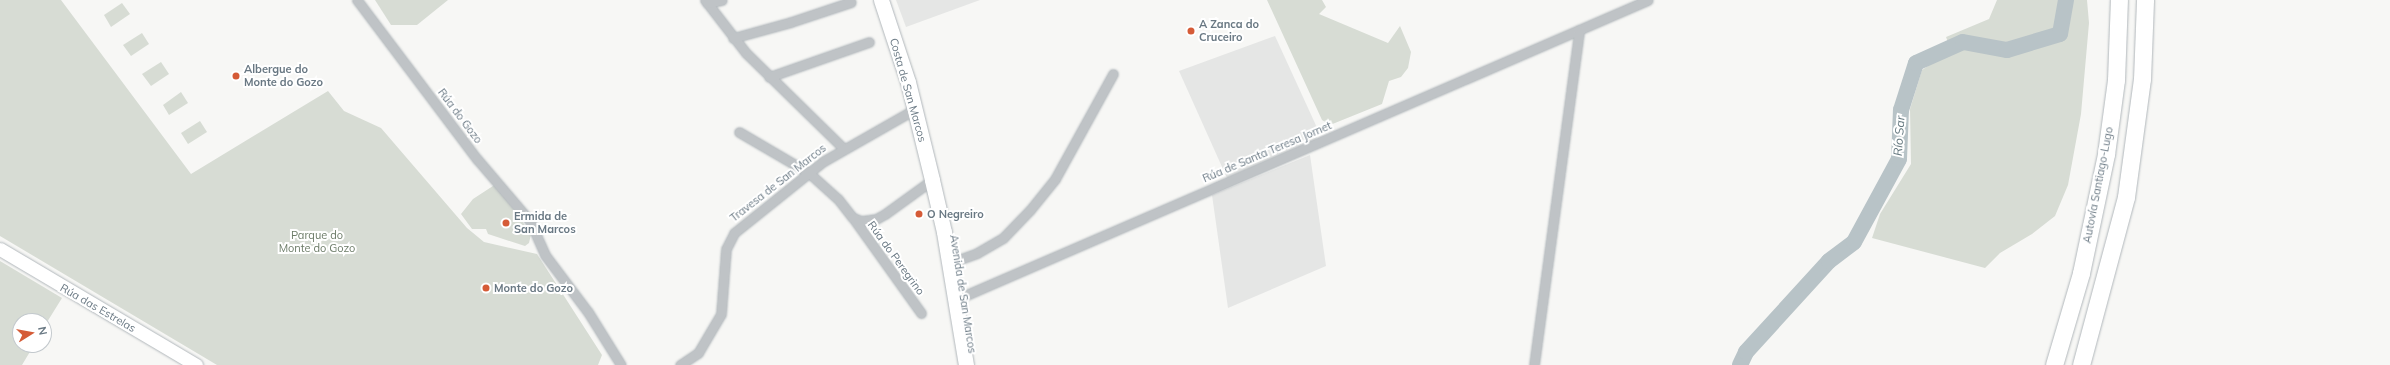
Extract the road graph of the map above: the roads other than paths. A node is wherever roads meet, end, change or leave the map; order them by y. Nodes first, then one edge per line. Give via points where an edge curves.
1 (357, 0) edge
2 (722, 0) edge
3 (881, 0) edge
4 (892, 0) edge
5 (1648, 0) edge
6 (2119, 0) edge
7 (2146, 0) edge
8 (706, 2) edge
9 (850, 2) dead end
10 (1579, 30) junction
11 (733, 38) junction
12 (869, 42) dead end
13 (908, 50) junction
14 (1113, 74) dead end
15 (769, 76) junction
16 (909, 112) junction
17 (739, 132) dead end
18 (843, 148) junction
19 (809, 173) junction
20 (938, 173) junction
21 (852, 217) junction
22 (944, 232) junction
23 (0, 249) edge
24 (958, 260) junction
25 (964, 296) junction
26 (920, 313) dead end
27 (619, 364) edge
28 (196, 365) edge
29 (680, 365) edge
30 (966, 365) edge
31 (970, 365) edge
32 (974, 365) edge
33 (1534, 365) edge
34 (2054, 365) edge
35 (2081, 365) edge

1 - 27 street, Rúa do Gozo via 477,159 530,221 545,255 588,312
2 - 8 street
3 - 16 main road, Costa de San Marcos via 908,82
4 - 13 main road, Costa de San Marcos
5 - 10 street, Rúa de Santa Teresa Jornet
6 - 34 highway, Autovía Santiago-Lugo via 2116,80 2106,154 2081,273
7 - 35 highway via 2142,79 2126,197
8 - 11 street
9 - 11 street
10 - 25 street, Rúa de Santa Teresa Jornet
10 - 33 street
11 - 15 street
12 - 15 street
13 - 16 main road via 910,73 918,100
13 - 20 main road, Costa de San Marcos
14 - 24 street via 1055,179 1030,210 1003,238 978,253
15 - 18 street
16 - 18 street, Travesa de San Marcos
16 - 20 main road, Costa de San Marcos via 919,124
16 - 20 main road via 921,112
17 - 19 street, Rúa do Peregrino
18 - 19 street, Travesa de San Marcos
19 - 21 street, Rúa do Peregrino via 838,199
19 - 29 street, Travesa de San Marcos via 753,216 730,238 721,314 698,353
20 - 21 street, Rúa do Peregrino via 876,219 861,221
20 - 22 main road, Avenida de San Marcos
20 - 24 main road, Avenida de San Marcos
21 - 26 street, Rúa do Peregrino
22 - 25 main road via 952,247 959,289
22 - 30 main road, Avenida de San Marcos
23 - 28 street, Rúa das Estrelas
24 - 25 main road, Avenida de San Marcos
25 - 31 main road via 961,303
25 - 32 main road, Avenida de San Marcos

